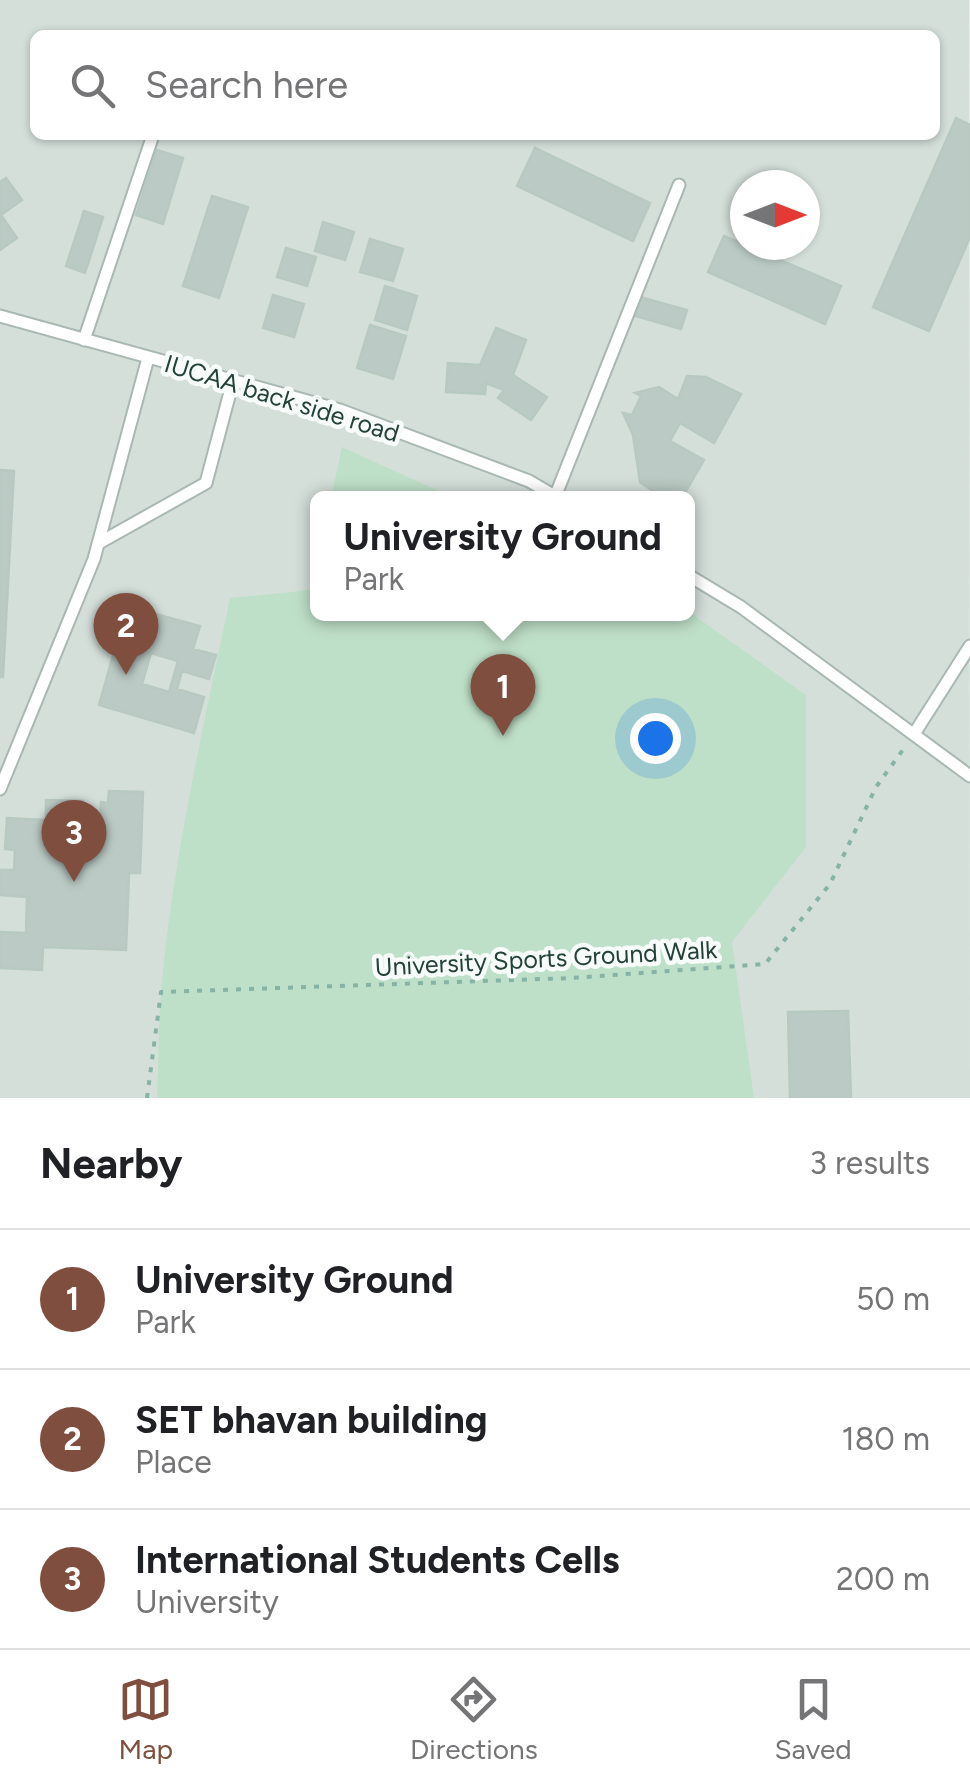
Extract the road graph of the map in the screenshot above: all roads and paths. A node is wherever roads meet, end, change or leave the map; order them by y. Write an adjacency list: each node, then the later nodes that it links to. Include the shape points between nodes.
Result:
1 (151, 140): 4 (lane)
2 (678, 186): 8 (lane)
3 (0, 316): 4 (lane, IUCAA back side road)
4 (84, 340): 5 (lane, IUCAA back side road)
5 (148, 358): 6 (lane, IUCAA back side road); 9 (lane)
6 (233, 381): 7 (lane, IUCAA back side road, via 340,410); 9 (lane, via 206,483)
7 (545, 491)
8 (560, 491)
9 (99, 543): 14 (lane)
10 (695, 579): 12 (lane)
11 (970, 646): 12 (lane)
12 (914, 734): 13 (lane); 15 (path, University Sports Ground Walk, via 876,787 830,884 765,964 572,978 161,992)
13 (970, 776)
14 (0, 790)
15 (147, 1098)

